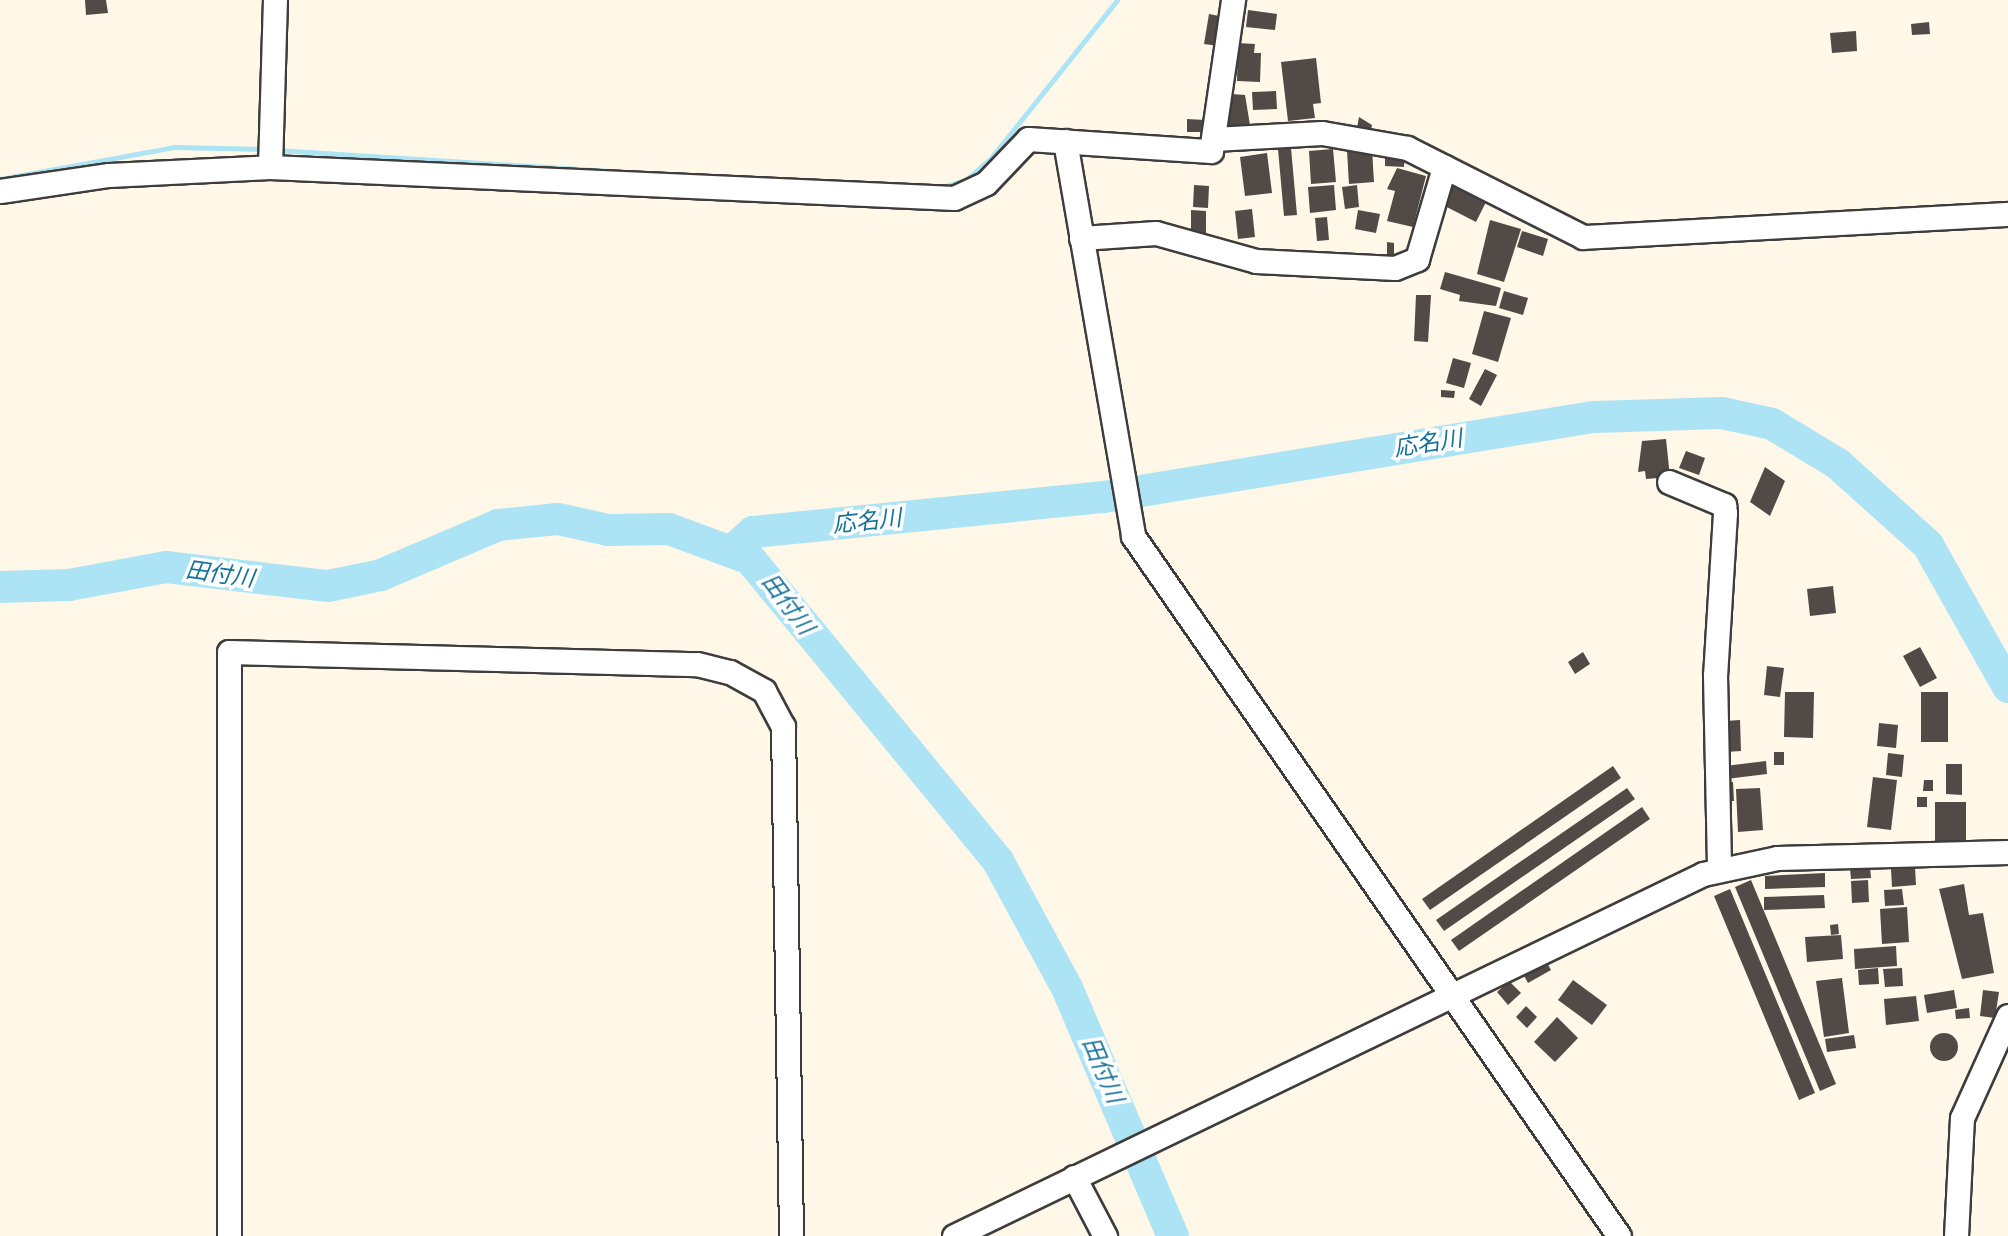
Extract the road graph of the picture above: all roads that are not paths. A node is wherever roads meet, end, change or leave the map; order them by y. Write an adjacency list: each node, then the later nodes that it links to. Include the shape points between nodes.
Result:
1 (275, 0): 5 (street)
2 (1233, 0): 3 (street)
3 (1214, 139): 4 (street, via 1211,150 1204,151); 6 (street, via 1322,132 1407,148)
4 (1065, 141): 5 (street, via 1028,139 986,183 940,200); 9 (street)
5 (270, 167): 7 (street, via 109,175)
6 (1444, 167): 8 (street, via 1583,237); 9 (street, via 1417,259 1395,268 1256,261 1156,233)
7 (0, 191)
8 (2008, 214)
9 (1081, 238): 13 (street, via 1133,536)
10 (1669, 482): 12 (street, via 1724,506 1725,513 1715,675)
11 (2008, 852): 12 (street, via 1777,858)
12 (1719, 869): 13 (street)
13 (1448, 995): 15 (street); 20 (street)
14 (2008, 1016): 21 (street, via 1962,1118)
15 (1074, 1177): 18 (street); 19 (street)
16 (229, 1236): 17 (street, via 229,652 697,664 730,672 764,691 783,726)
17 (791, 1236)
18 (954, 1236)
19 (1105, 1236)
20 (1619, 1236)
21 (1956, 1236)

